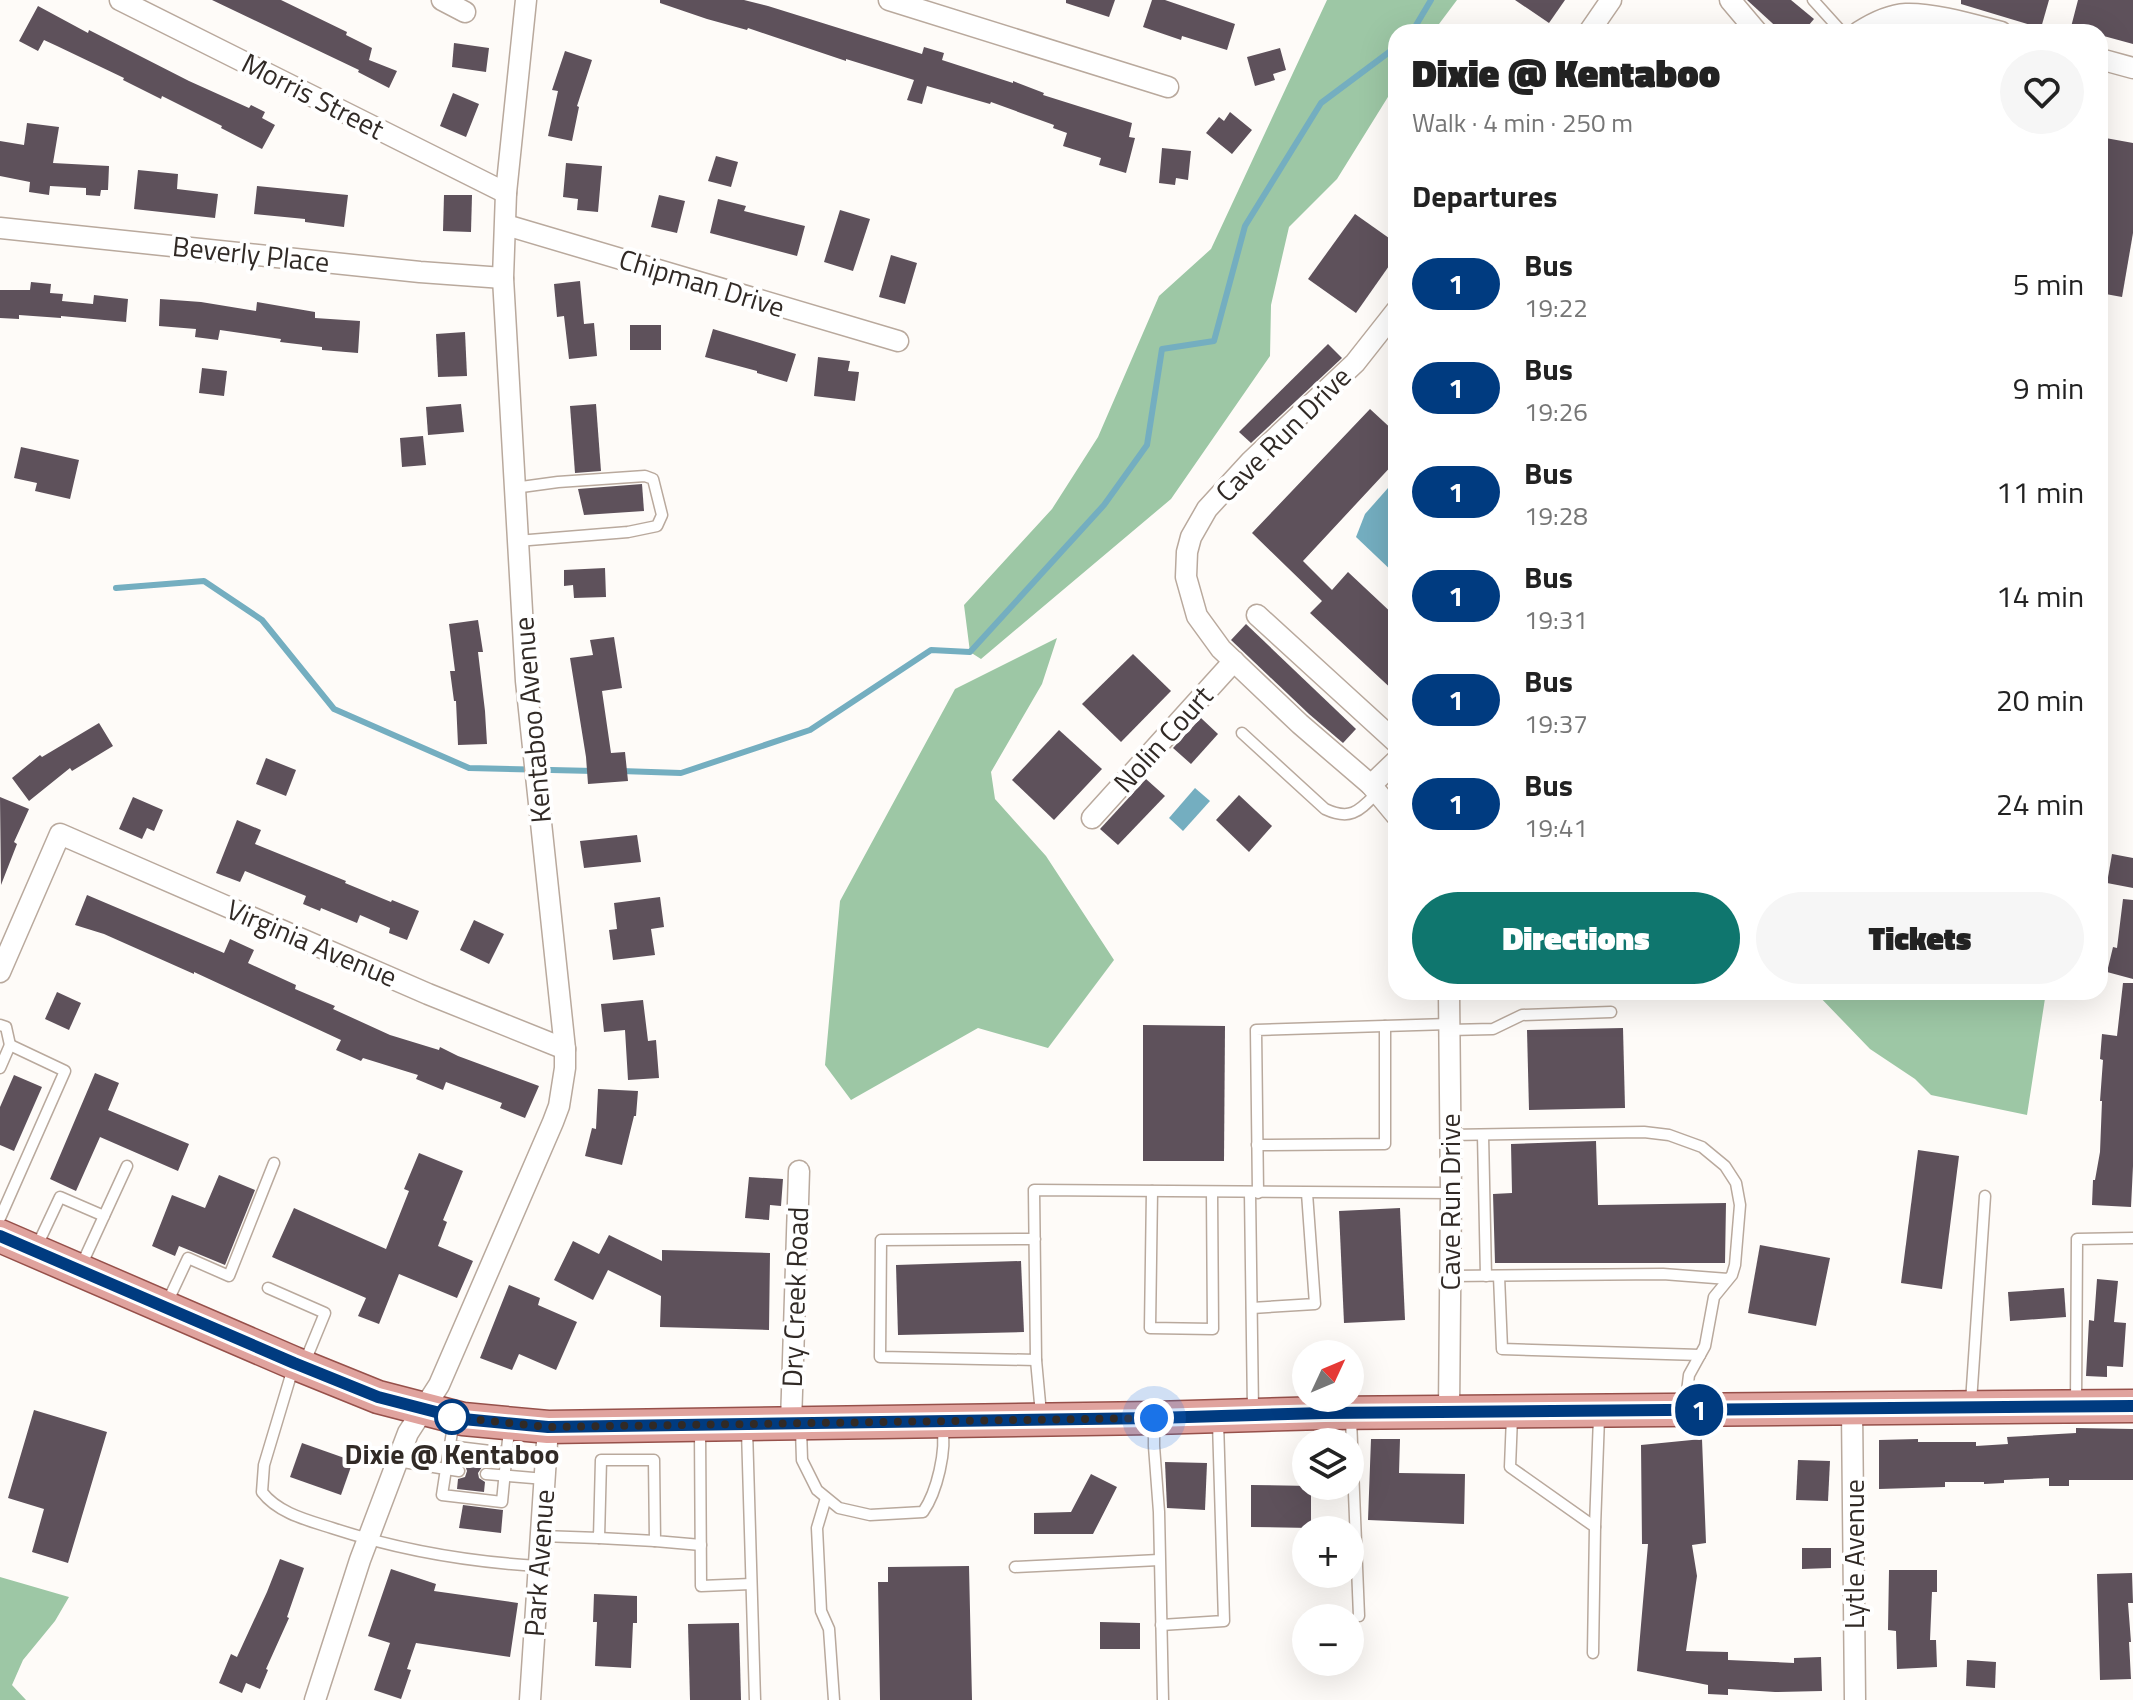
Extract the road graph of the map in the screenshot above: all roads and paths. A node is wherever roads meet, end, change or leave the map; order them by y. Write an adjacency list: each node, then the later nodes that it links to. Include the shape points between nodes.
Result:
1 (120, 0): 17 (street, Morris Street)
2 (442, 0): 8 (street)
3 (526, 0): 17 (street, Kentaboo Avenue)
4 (889, 0): 16 (street)
5 (1611, 0): 9 (street)
6 (1730, 0): 10 (street)
7 (1813, 0): 11 (lane)
8 (465, 12)
9 (1594, 24)
10 (1750, 24)
11 (1835, 24)
12 (1875, 24): 13 (street, via 1905,14)
13 (1974, 24)
14 (2108, 61): 15 (street)
15 (2133, 68)
16 (1168, 87)
17 (506, 193): 18 (street, Kentaboo Avenue)
18 (506, 225): 20 (street, Kentaboo Avenue); 22 (street, Chipman Drive)
19 (0, 228): 20 (street, Beverly Place)
20 (503, 278): 23 (street, Kentaboo Avenue)
21 (1388, 321): 26 (street, Cave Run Drive, via 1355,363 1216,499 1191,537 1186,577 1197,616)
22 (898, 341)
23 (514, 488): 24 (street, Kentaboo Avenue); 24 (lane, via 645,476 653,479 662,515 657,526 628,532)
24 (517, 541): 40 (street, Kentaboo Avenue, via 526,681)
25 (1257, 615): 28 (street)
26 (1234, 661): 30 (street, Cave Run Drive); 32 (street, Nolin Court)
27 (1242, 733): 30 (lane, via 1325,809 1339,815 1363,807)
28 (1388, 735)
29 (1388, 771): 30 (street)
30 (1374, 789): 31 (street, Cave Run Drive)
31 (1388, 806)
32 (1092, 818)
33 (0, 972): 40 (street, Virginia Avenue, via 60,834)
34 (1449, 1000): 38 (street, Cave Run Drive)
35 (1611, 1012): 38 (lane, via 1522,1015 1493,1029)
36 (0, 1025): 39 (lane, via 6,1027)
37 (1385, 1026): 38 (lane); 44 (lane, via 1256,1030); 44 (lane, via 1385,1144)
38 (1449, 1027): 42 (street, Cave Run Drive)
39 (10, 1045): 41 (lane); 55 (lane, via 65,1071)
40 (565, 1049): 75 (street, Kentaboo Avenue, via 553,1122 439,1385)
41 (0, 1068)
42 (1450, 1135): 43 (lane); 52 (street, Cave Run Drive)
43 (1483, 1135): 62 (lane); 64 (lane, via 1644,1132 1702,1147 1736,1183 1740,1205 1735,1265)
44 (1257, 1145): 50 (lane)
45 (274, 1163): 66 (lane, via 229,1276 188,1258)
46 (127, 1166): 54 (lane)
47 (799, 1171): 86 (street, Dry Creek Road)
48 (1152, 1191): 49 (lane); 49 (lane, via 1150,1328 1213,1329); 58 (lane, via 1034,1190)
49 (1212, 1192): 50 (lane)
50 (1254, 1193): 51 (lane); 67 (lane)
51 (1307, 1193): 52 (lane); 67 (lane, via 1315,1304)
52 (1451, 1193): 61 (street, Cave Run Drive)
53 (1985, 1196): 73 (lane)
54 (104, 1216): 59 (lane, via 60,1197); 60 (lane)
55 (0, 1218)
56 (0, 1236): 59 (main road)
57 (2133, 1238): 72 (lane, via 2077,1239)
58 (1035, 1239): 69 (lane); 69 (lane, via 881,1240 880,1357)
59 (35, 1251): 60 (main road)
60 (79, 1270): 66 (main road)
61 (1450, 1276): 62 (lane); 78 (street, Cave Run Drive)
62 (1486, 1276): 63 (lane)
63 (1499, 1276): 64 (lane, via 1663,1274); 68 (lane, via 1502,1349)
64 (1728, 1279): 68 (lane, via 1714,1297)
65 (268, 1288): 70 (lane, via 325,1313)
66 (165, 1307): 70 (main road)
67 (1252, 1308): 81 (lane)
68 (1700, 1355): 77 (lane, via 1689,1375)
69 (1036, 1360): 84 (lane)
70 (298, 1365): 75 (main road); 102 (lane, via 282,1399 262,1492 270,1503 302,1518)
71 (2133, 1406): 72 (main road)
72 (2076, 1407): 73 (main road)
73 (1971, 1408): 74 (main road)
74 (1852, 1409): 77 (main road); 117 (street, Lytle Avenue)
75 (423, 1410): 90 (main road); 92 (street, Kentaboo Avenue)
76 (1599, 1410): 77 (main road); 79 (main road); 99 (lane)
77 (1685, 1410)
78 (1449, 1411): 79 (main road); 80 (main road)
79 (1513, 1411): 99 (lane, via 1510,1467)
80 (1351, 1413): 81 (main road); 109 (lane)
81 (1253, 1416): 82 (main road)
82 (1218, 1417): 83 (main road); 110 (lane, via 1224,1621)
83 (1154, 1418): 84 (main road); 105 (lane)
84 (1042, 1420): 85 (main road)
85 (941, 1421): 86 (main road); 98 (lane, via 943,1452 923,1512 870,1515 839,1508)
86 (796, 1423): 87 (main road); 98 (lane, via 802,1460)
87 (747, 1424): 88 (main road); 108 (lane)
88 (700, 1425): 89 (main road); 104 (lane)
89 (548, 1427): 91 (main road); 97 (street, Park Avenue)
90 (452, 1432): 91 (main road); 93 (lane)
91 (508, 1438): 96 (lane)
92 (397, 1461): 93 (lane); 102 (street, Kentaboo Avenue)
93 (446, 1469): 94 (lane); 96 (lane, via 442,1495 502,1502)
94 (459, 1471)
95 (486, 1474): 96 (lane)
96 (505, 1476): 97 (lane)
97 (545, 1479): 100 (street, Park Avenue)
98 (826, 1498): 115 (lane, via 817,1528 821,1611 829,1629)
99 (1595, 1527): 111 (lane)
100 (541, 1536): 101 (lane); 106 (street, Park Avenue)
101 (599, 1538): 103 (lane); 103 (lane, via 601,1460 654,1460)
102 (368, 1540): 106 (lane, via 495,1564); 112 (street, Kentaboo Avenue)
103 (655, 1541): 104 (lane)
104 (701, 1545): 108 (lane, via 701,1586)
105 (1159, 1560): 107 (lane); 110 (lane)
106 (539, 1566): 113 (street, Park Avenue)
107 (1015, 1567)
108 (751, 1584): 114 (lane)
109 (1359, 1604)
110 (1161, 1625): 116 (lane)
111 (1593, 1653)
112 (315, 1700)
113 (530, 1700)
114 (755, 1700)
115 (834, 1700)
116 (1163, 1700)
117 (1855, 1700)

